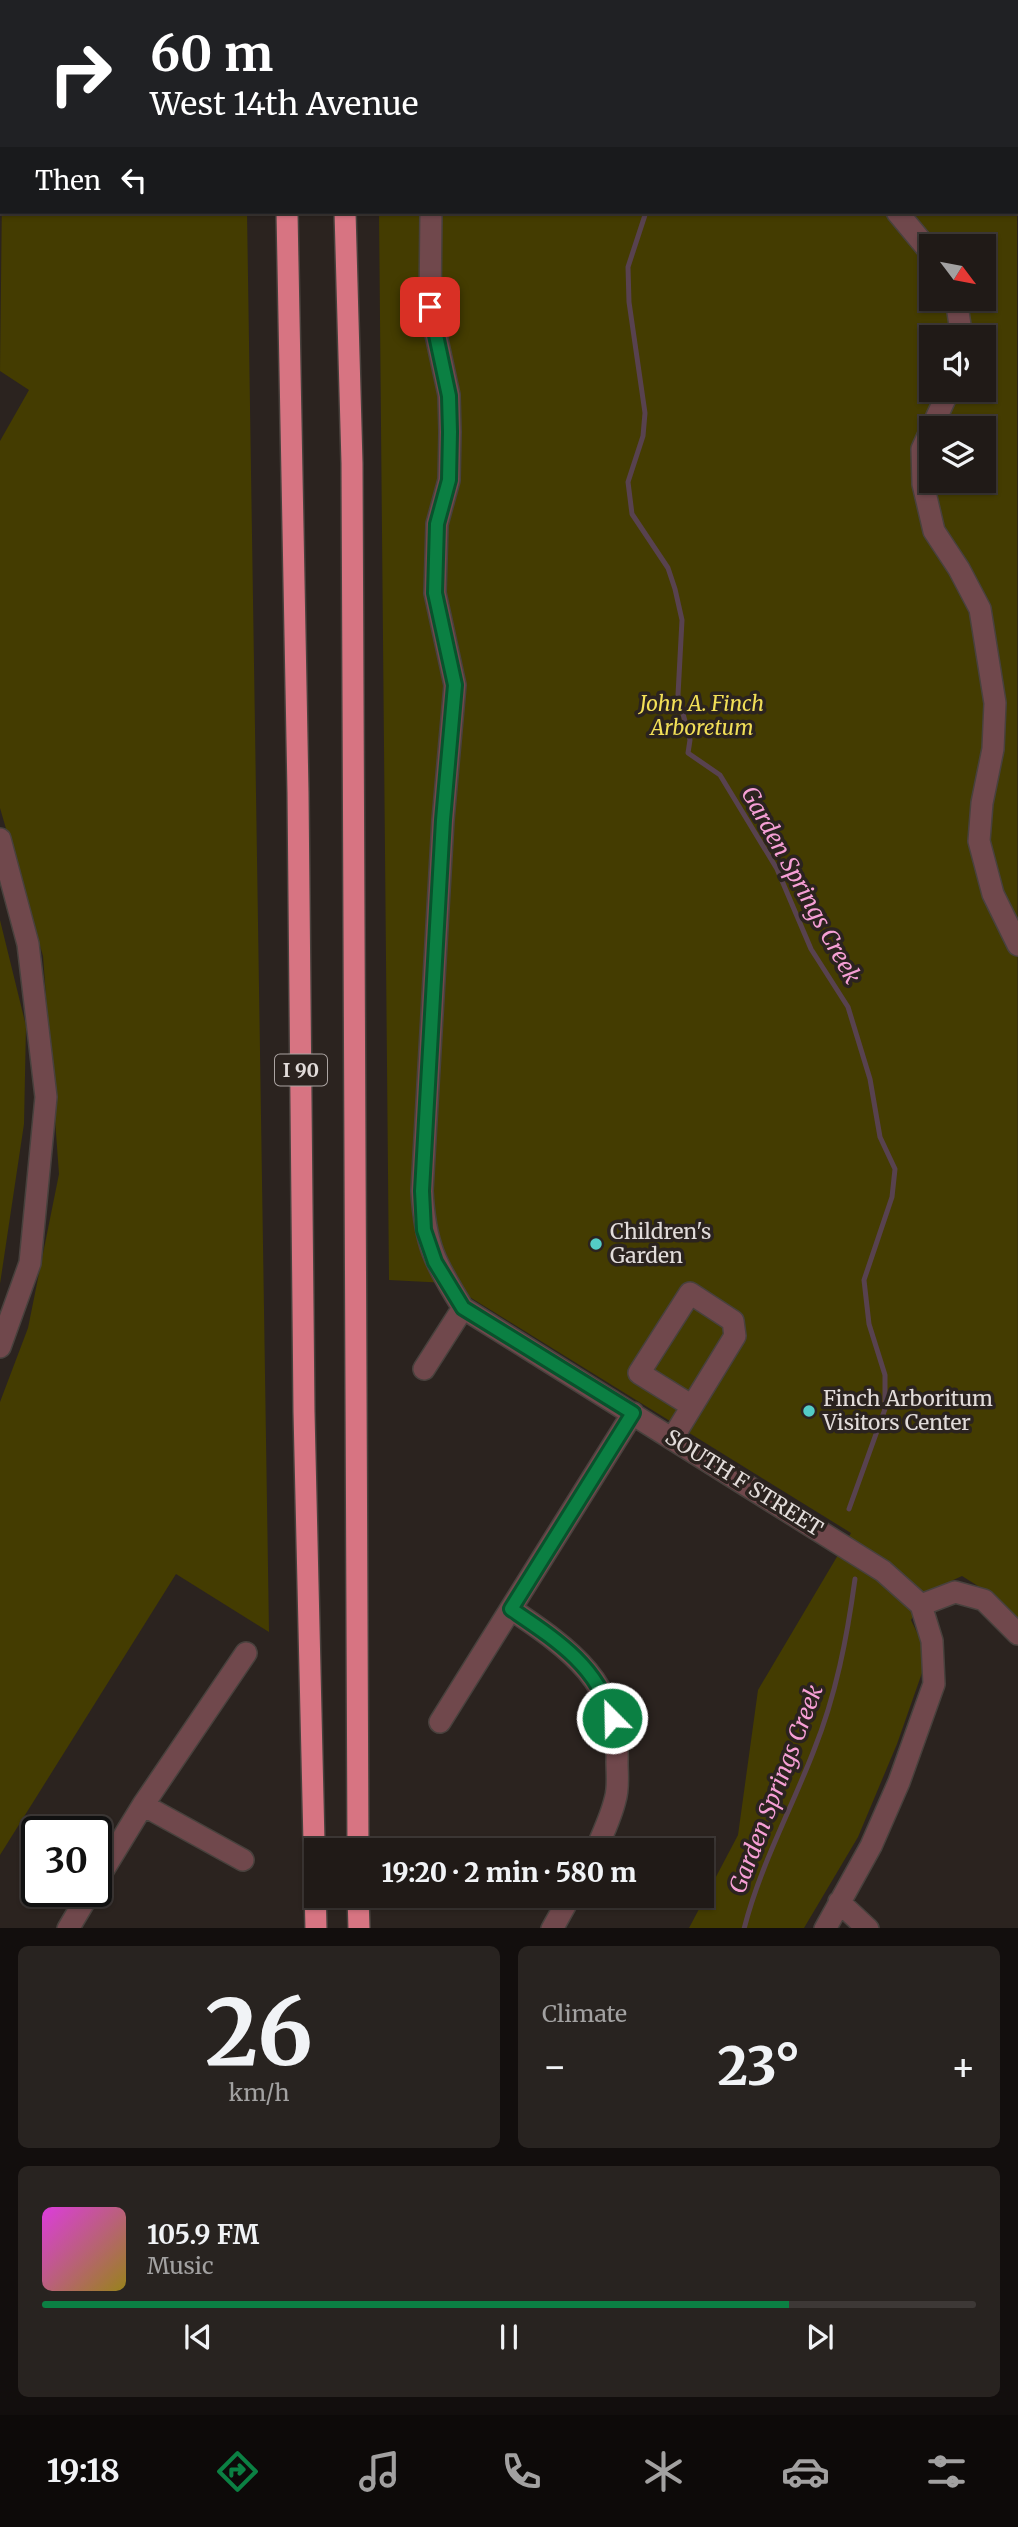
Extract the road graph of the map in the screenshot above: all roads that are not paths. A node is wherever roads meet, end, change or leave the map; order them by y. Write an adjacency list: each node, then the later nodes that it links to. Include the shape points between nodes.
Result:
1 (287, 214): 30 (highway, I 90, via 299,792 304,1412)
2 (345, 214): 21 (highway, I 90, via 352,477)
3 (430, 214): 9 (street, via 430,307 449,396 450,432 449,480 437,524 435,593 455,685 422,1191 424,1230 435,1262)
4 (899, 214): 5 (street)
5 (919, 239)
6 (944, 402): 8 (street, via 922,449 923,484 934,531 980,609 995,704 979,841 993,894)
7 (0, 839): 10 (street, via 28,944 46,1097 30,1263)
8 (1018, 944)
9 (463, 1308): 11 (street); 13 (street, SOUTH F STREET)
10 (0, 1347)
11 (424, 1368)
12 (692, 1406): 12 (street, via 735,1336 733,1321 690,1293 639,1373); 14 (street)
13 (633, 1413): 14 (street, SOUTH F STREET); 16 (street)
14 (672, 1438): 15 (street, SOUTH F STREET, via 883,1571)
15 (921, 1605): 17 (street, via 955,1592 984,1600); 25 (street, via 932,1641 934,1684 890,1803)
16 (511, 1609): 19 (street); 22 (street, via 587,1668 607,1699 618,1738 616,1797)
17 (1018, 1634)
18 (246, 1653): 20 (street)
19 (440, 1722)
20 (143, 1805): 23 (street); 24 (street)
21 (358, 1838)
22 (601, 1838)
23 (112, 1856)
24 (243, 1860)
25 (839, 1902): 33 (street); 34 (street)
26 (81, 1907): 29 (street)
27 (358, 1908): 31 (highway)
28 (564, 1908): 32 (street)
29 (68, 1928)
30 (317, 1928)
31 (359, 1928)
32 (552, 1928)
33 (825, 1928)
34 (868, 1928)

